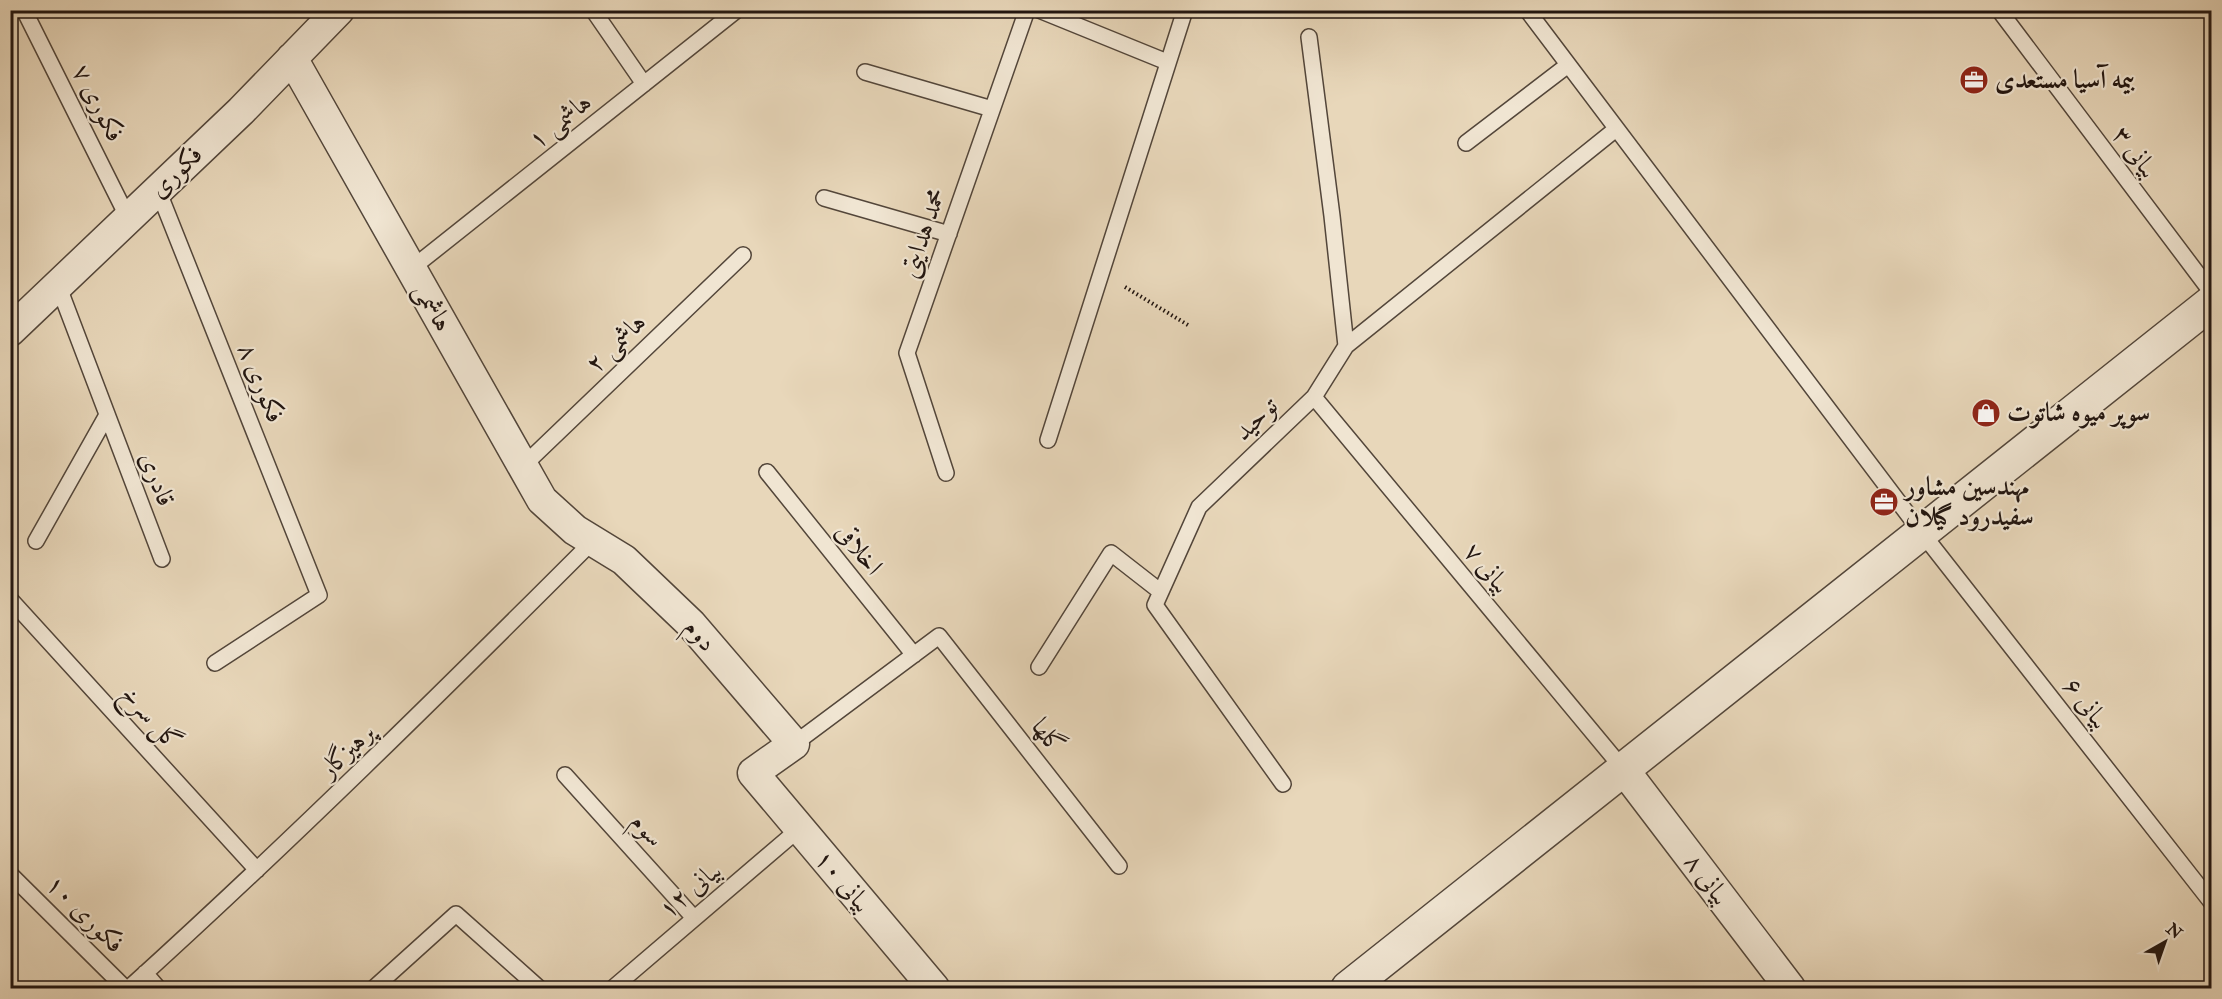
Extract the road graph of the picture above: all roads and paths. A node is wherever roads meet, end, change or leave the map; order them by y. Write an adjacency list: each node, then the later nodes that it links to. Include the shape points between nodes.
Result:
1 (24, 10): 21 (lane, فکوری ۷)
2 (339, 10): 11 (street, فکوری)
3 (594, 10): 15 (lane)
4 (737, 10): 15 (lane, هاشمی ۱)
5 (1027, 10): 16 (lane, محمد هدایتی)
6 (1040, 10): 12 (lane)
7 (1185, 10): 12 (lane)
8 (1527, 10): 13 (lane, بیانی ۶)
9 (1999, 10): 27 (lane, بیانی ۳)
10 (1309, 37): 31 (lane)
11 (292, 58): 19 (street, فکوری); 24 (street, هاشمی)
12 (1167, 62): 25 (lane)
13 (1568, 65): 17 (lane, بیانی ۶); 18 (lane)
14 (865, 72): 16 (lane)
15 (644, 84): 24 (lane, هاشمی ۱)
16 (992, 109): 22 (lane, محمد هدایتی)
17 (1616, 129): 31 (lane, توحید); 38 (lane, بیانی ۶)
18 (1466, 143)
19 (158, 190): 21 (street, فکوری); 45 (lane, فکوری ۸, via 319,595)
20 (824, 198): 22 (lane)
21 (128, 218): 26 (street, فکوری)
22 (949, 234): 37 (lane, محمد هدایتی, via 907,353)
23 (743, 255): 35 (lane, هاشمی ۲)
24 (411, 269): 35 (street, هاشمی)
25 (1101, 273): 29 (path); 34 (lane)
26 (58, 285): 30 (street, فکوری); 33 (lane, قادری)
27 (2211, 293)
28 (2211, 302): 38 (street)
29 (1188, 325)
30 (10, 331)
31 (1346, 346): 32 (lane, توحید)
32 (1314, 397): 42 (lane, توحید, via 1198,507); 48 (lane, بیانی ۷)
33 (107, 415): 39 (lane); 41 (lane, قادری)
34 (1048, 440)
35 (523, 466): 40 (street, هاشمی, via 542,500)
36 (767, 472): 44 (lane, اخلاقی)
37 (946, 472)
38 (1922, 533): 48 (street); 55 (lane, بیانی ۶)
39 (36, 541)
40 (592, 541): 47 (street, دوم, via 624,560 691,624); 53 (lane, پرهیزگار, via 405,729)
41 (162, 559)
42 (1161, 592): 46 (lane, via 1111,553); 50 (lane, via 1155,605)
43 (10, 599): 53 (lane, گل سرخ)
44 (914, 655): 47 (lane); 52 (lane, گلها, via 939,636)
45 (214, 663)
46 (1040, 667)
47 (794, 744): 51 (street, بیانی ۱۰, via 753,773)
48 (1624, 770): 58 (street); 65 (street, بیانی ۸)
49 (565, 775): 56 (lane, سوم)
50 (1283, 784)
51 (800, 829): 56 (lane, بیانی ۱۲); 64 (street, بیانی ۱۰)
52 (1119, 866)
53 (257, 870): 57 (lane, پرهیزگار)
54 (10, 874): 59 (lane, فکوری ۱۰)
55 (2211, 903)
56 (694, 918): 63 (lane, بیانی ۱۲)
57 (145, 974): 59 (lane, پرهیزگار); 60 (lane)
58 (1360, 985)
59 (127, 988)
60 (158, 988)
61 (374, 988): 62 (lane, via 456,914)
62 (539, 988)
63 (613, 988)
64 (934, 988)
65 (1790, 988)

